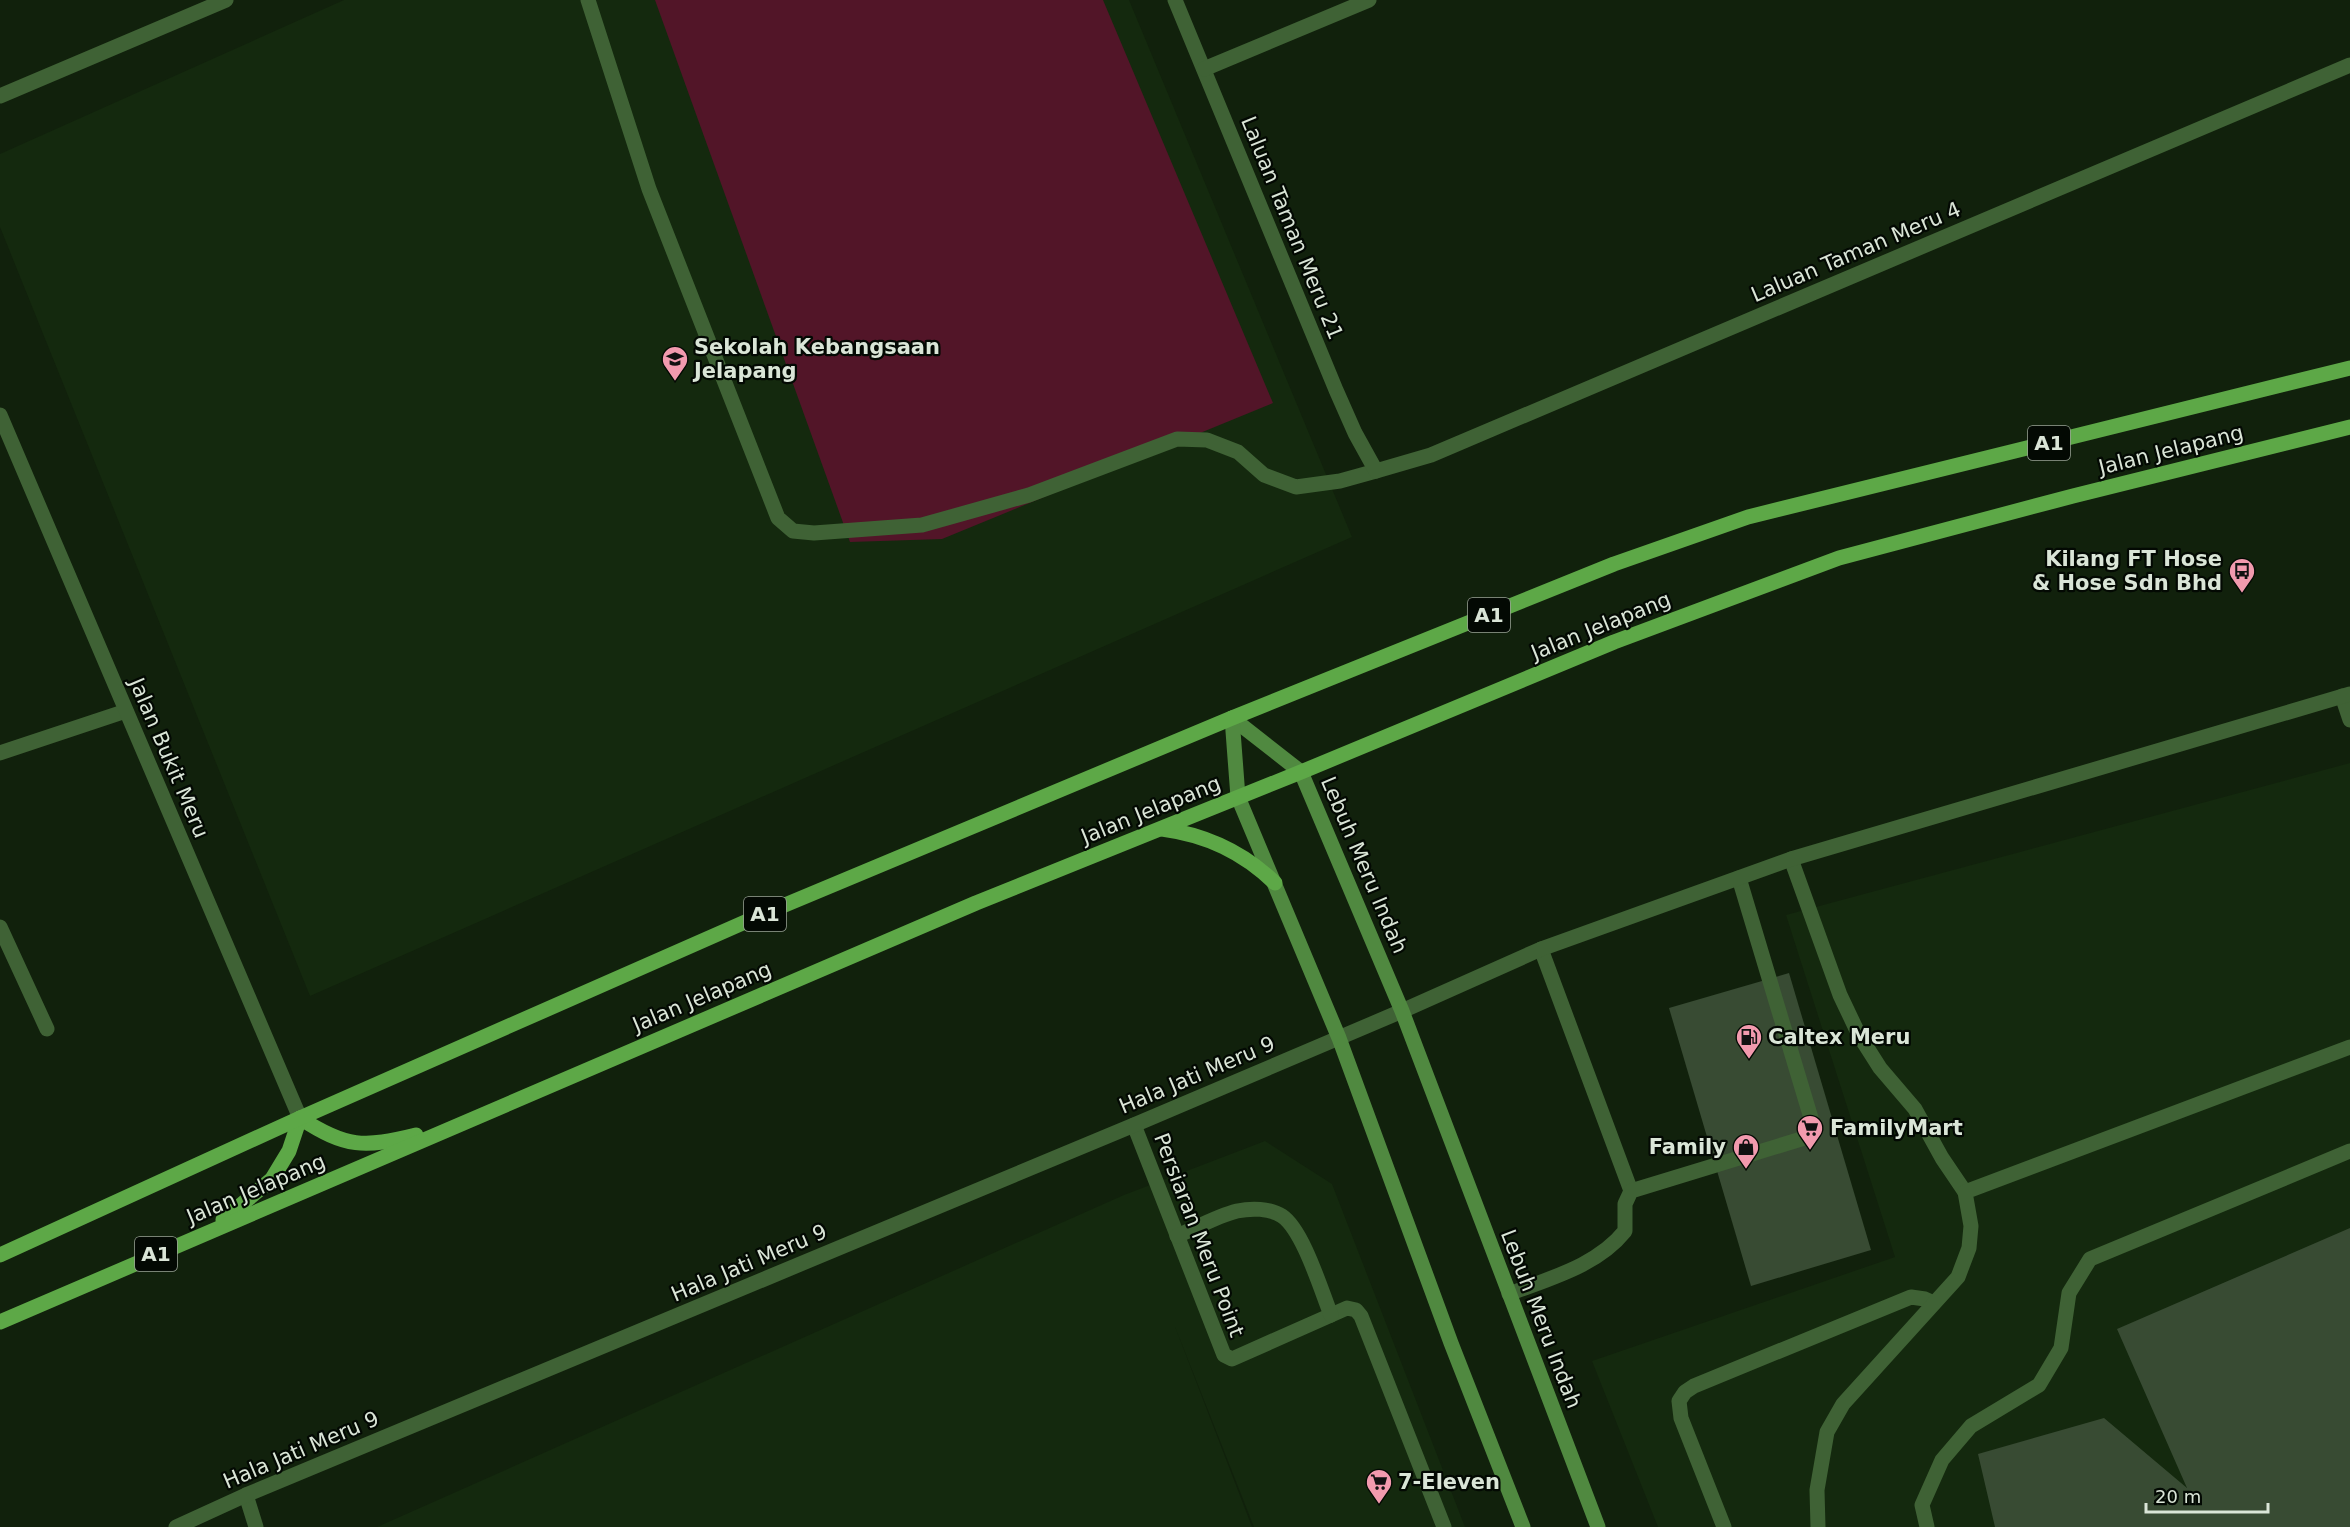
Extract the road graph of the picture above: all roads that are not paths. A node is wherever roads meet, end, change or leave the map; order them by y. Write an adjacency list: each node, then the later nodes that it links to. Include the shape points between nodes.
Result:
1 (226, 0): 7 (street)
2 (588, 0): 11 (street, Laluan Taman Meru 4, via 649,189 778,518 793,531 922,525 1029,495 1176,439 1207,440 1238,452 1264,475 1296,487)
3 (1175, 0): 6 (street, Laluan Taman Meru 21)
4 (1369, 0): 6 (street)
5 (2350, 65): 11 (street, Laluan Taman Meru 4, via 1431,455)
6 (1204, 69): 11 (street, Laluan Taman Meru 21, via 1336,390)
7 (0, 96)
8 (2350, 368): 14 (main road, Jalan Jelapang / A1, via 1748,517 1614,564)
9 (0, 415): 13 (street, Jalan Bukit Meru)
10 (2350, 427): 17 (main road, Jalan Jelapang / A1, via 1839,558 1614,642)
11 (1376, 471)
12 (2346, 695): 15 (street); 20 (street, Hala Jati Meru 9)
13 (126, 711): 16 (street); 29 (street, Jalan Bukit Meru)
14 (1232, 718): 17 (main road, Lebuh Meru Indah); 18 (main road); 29 (main road, Jalan Jelapang / A1, via 761,915)
15 (2350, 720)
16 (0, 753)
17 (1301, 772): 18 (main road, Jalan Jelapang / A1); 25 (main road, Lebuh Meru Indah)
18 (1238, 797): 19 (main road, Jalan Jelapang / A1); 22 (main road)
19 (1159, 829): 22 (main road, via 1198,836 1226,847); 30 (main road, Jalan Jelapang / A1)
20 (1791, 859): 21 (street, Hala Jati Meru 9); 34 (street, via 1840,995 1859,1035 1880,1068 1915,1109)
21 (1739, 878): 24 (street, Hala Jati Meru 9); 33 (street, via 1814,1128 1811,1136)
22 (1275, 883): 27 (main road)
23 (0, 927): 26 (street)
24 (1541, 949): 25 (street, Hala Jati Meru 9); 33 (street)
25 (1402, 1011): 27 (street, Hala Jati Meru 9); 38 (main road, Lebuh Meru Indah)
26 (47, 1029)
27 (1339, 1038): 31 (street, Hala Jati Meru 9); 46 (main road)
28 (2350, 1047): 34 (street)
29 (300, 1118): 30 (main road, via 331,1137 360,1143 398,1139); 35 (main road, via 289,1151 272,1179); 37 (main road, Jalan Jelapang / A1)
30 (469, 1120): 35 (main road, Jalan Jelapang / A1)
31 (1134, 1125): 36 (street, Persiaran Meru Point); 42 (street, Hala Jati Meru 9)
32 (2350, 1151): 50 (street, via 2090,1259 2069,1293 2061,1348 2040,1385 1971,1426 1942,1460 1922,1505)
33 (1631, 1191): 38 (street, via 1625,1204 1625,1231 1614,1245 1593,1260)
34 (1965, 1192): 39 (street, via 1971,1226 1969,1248 1958,1277)
35 (202, 1234): 41 (main road, Jalan Jelapang / A1)
36 (1177, 1236): 40 (street, via 1236,1211 1254,1209 1282,1216 1300,1240); 40 (street, Persiaran Meru Point, via 1227,1358)
37 (0, 1255)
38 (1509, 1294): 47 (main road, Lebuh Meru Indah)
39 (1934, 1303): 48 (street, via 1911,1297 1685,1392 1678,1410); 49 (street, via 1843,1404 1827,1432 1817,1490)
40 (1331, 1315): 45 (street, via 1350,1308 1360,1314)
41 (0, 1322)
42 (246, 1496): 43 (street, Hala Jati Meru 9); 44 (street)
43 (176, 1527)
44 (256, 1527)
45 (1444, 1527)
46 (1523, 1527)
47 (1598, 1527)
48 (1725, 1527)
49 (1818, 1527)
50 (1927, 1527)

